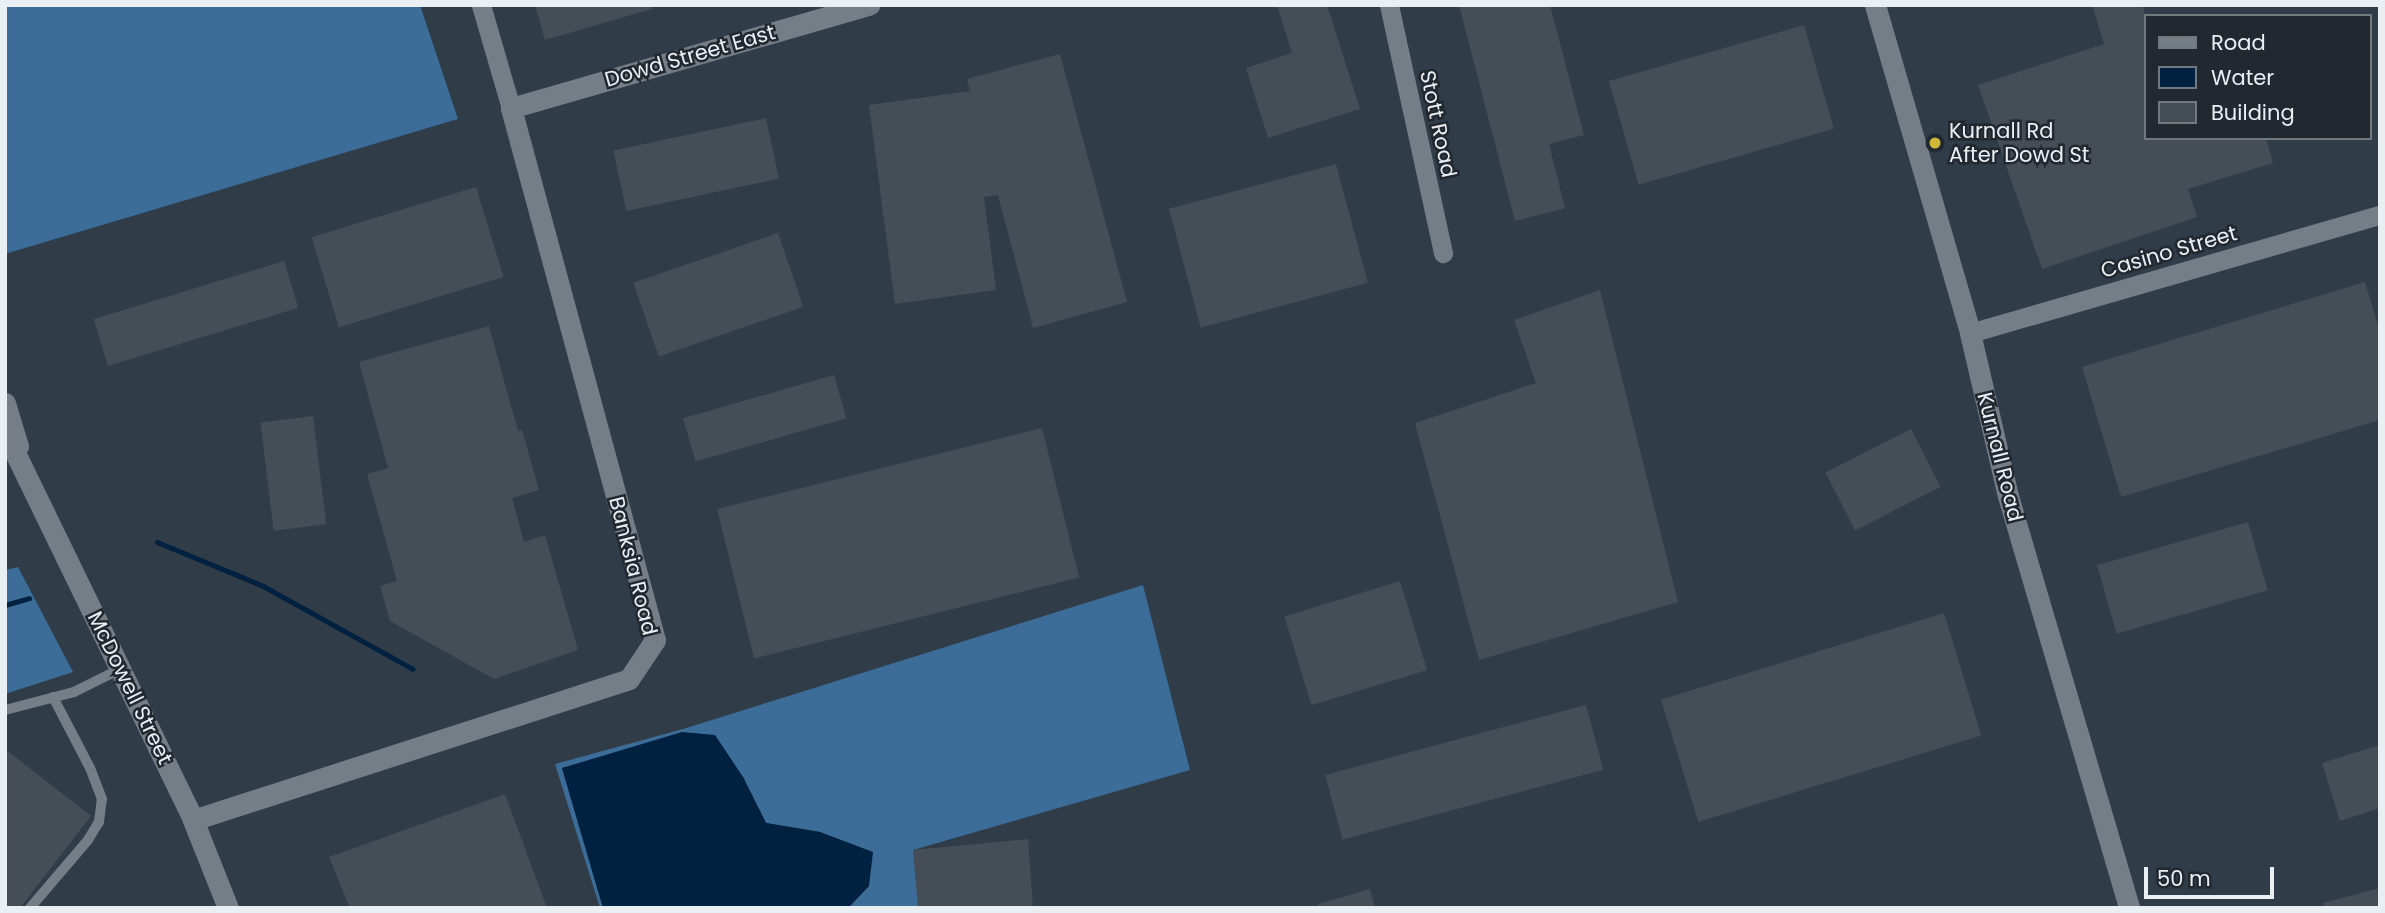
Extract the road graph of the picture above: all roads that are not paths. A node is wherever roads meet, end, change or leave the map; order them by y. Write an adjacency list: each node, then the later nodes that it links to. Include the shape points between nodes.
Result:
1 (481, 5): 5 (street, Banksia Road)
2 (869, 5): 5 (street, Dowd Street East)
3 (1390, 5): 7 (street, Stott Road)
4 (1875, 5): 8 (street, Kurnall Road)
5 (511, 108): 15 (street, Banksia Road, via 655,640 629,679)
6 (2380, 215): 8 (street, Casino Street)
7 (1443, 253)
8 (1970, 333): 18 (street, Kurnall Road, via 2008,496)
9 (5, 403): 11 (street, McDowell Street)
10 (5, 432): 11 (street, McDowell Street)
11 (26, 471): 12 (street, McDowell Street)
12 (121, 669): 13 (lane, via 74,692); 15 (street, McDowell Street)
13 (52, 697): 14 (lane); 16 (lane, via 102,799 99,822 88,840)
14 (5, 710)
15 (193, 820): 17 (street, McDowell Street)
16 (30, 908)
17 (228, 908)
18 (2129, 908)

